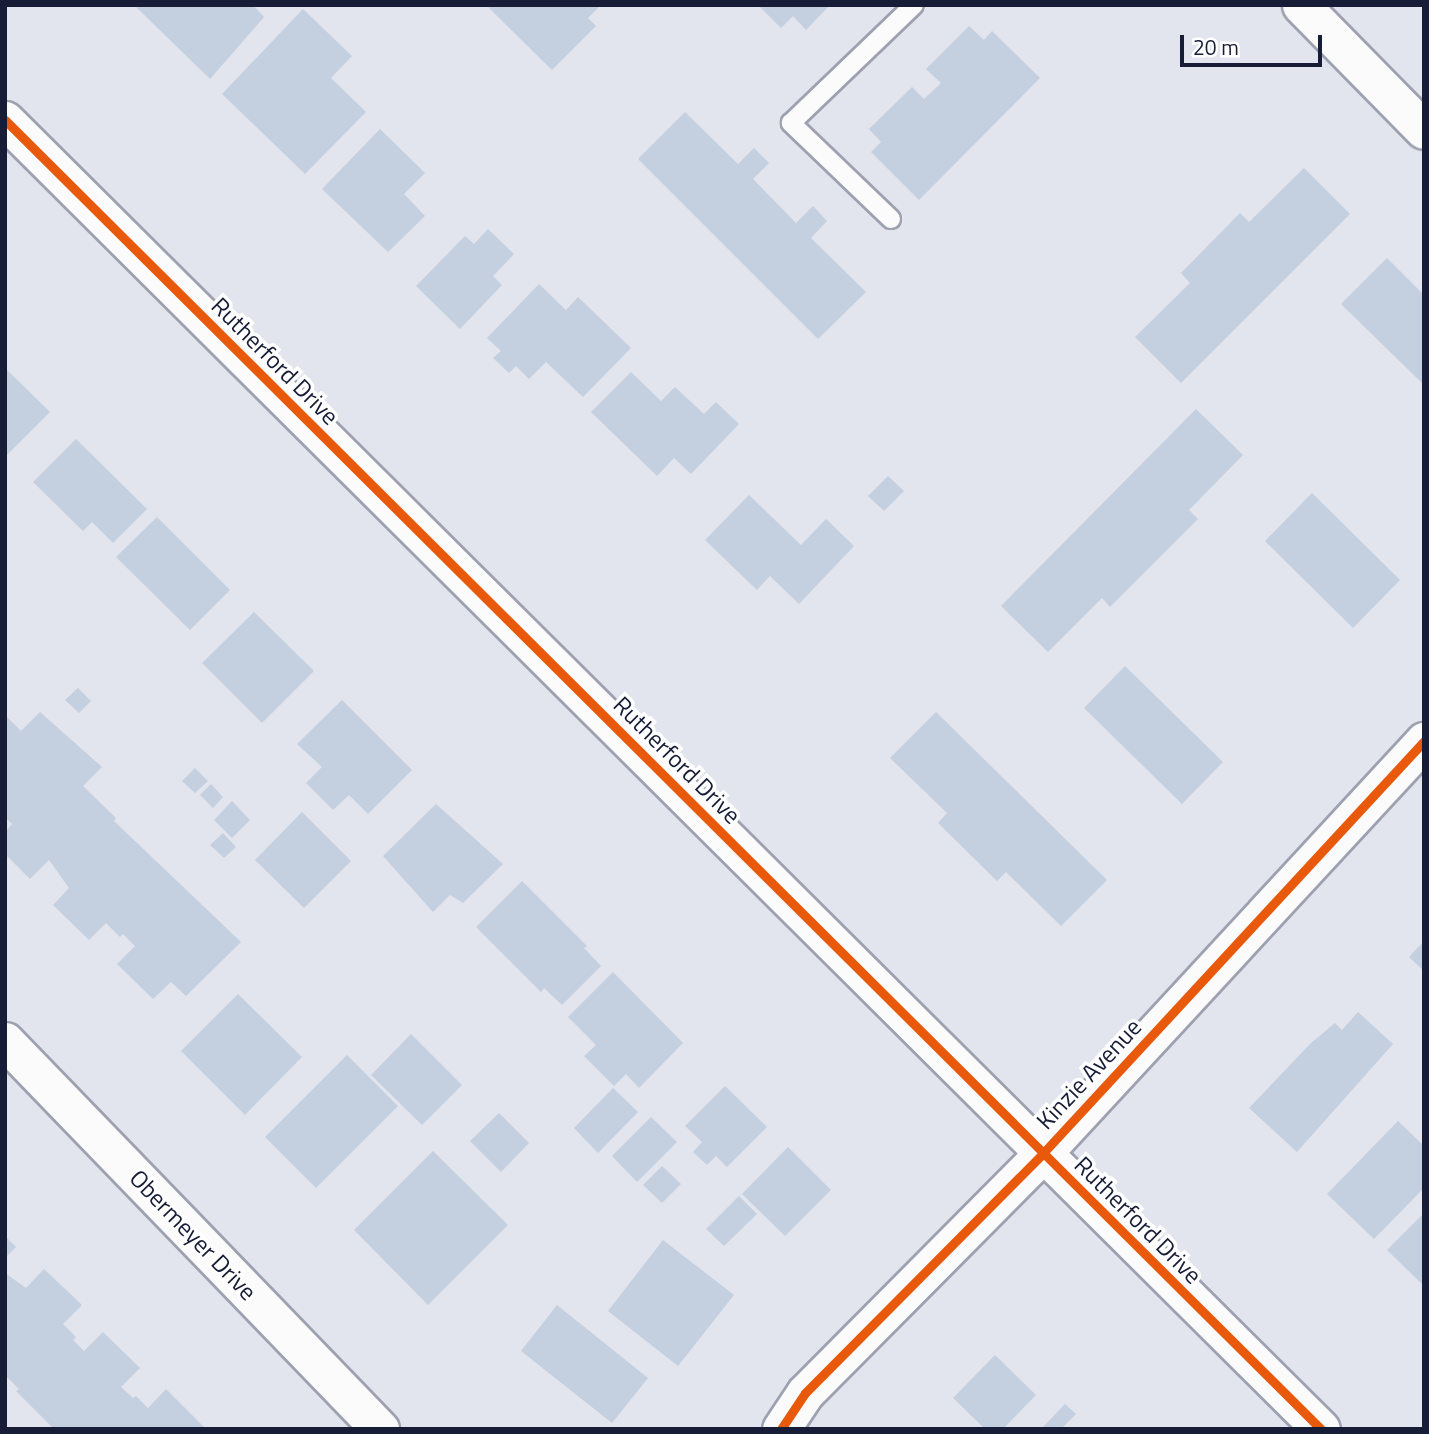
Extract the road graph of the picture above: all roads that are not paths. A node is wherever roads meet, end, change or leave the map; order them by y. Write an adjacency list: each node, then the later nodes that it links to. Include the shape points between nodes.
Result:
1 (914, 5): 5 (lane, via 791,123)
2 (1301, 5): 4 (street)
3 (5, 120): 8 (street, Rutherford Drive)
4 (1424, 130)
5 (891, 219)
6 (1424, 741): 8 (street, Kinzie Avenue)
7 (5, 1041): 9 (street, Obermeyer Drive)
8 (1044, 1152): 10 (street, Kinzie Avenue, via 805,1393); 11 (street, Rutherford Drive)
9 (380, 1429)
10 (781, 1429)
11 (1321, 1429)

